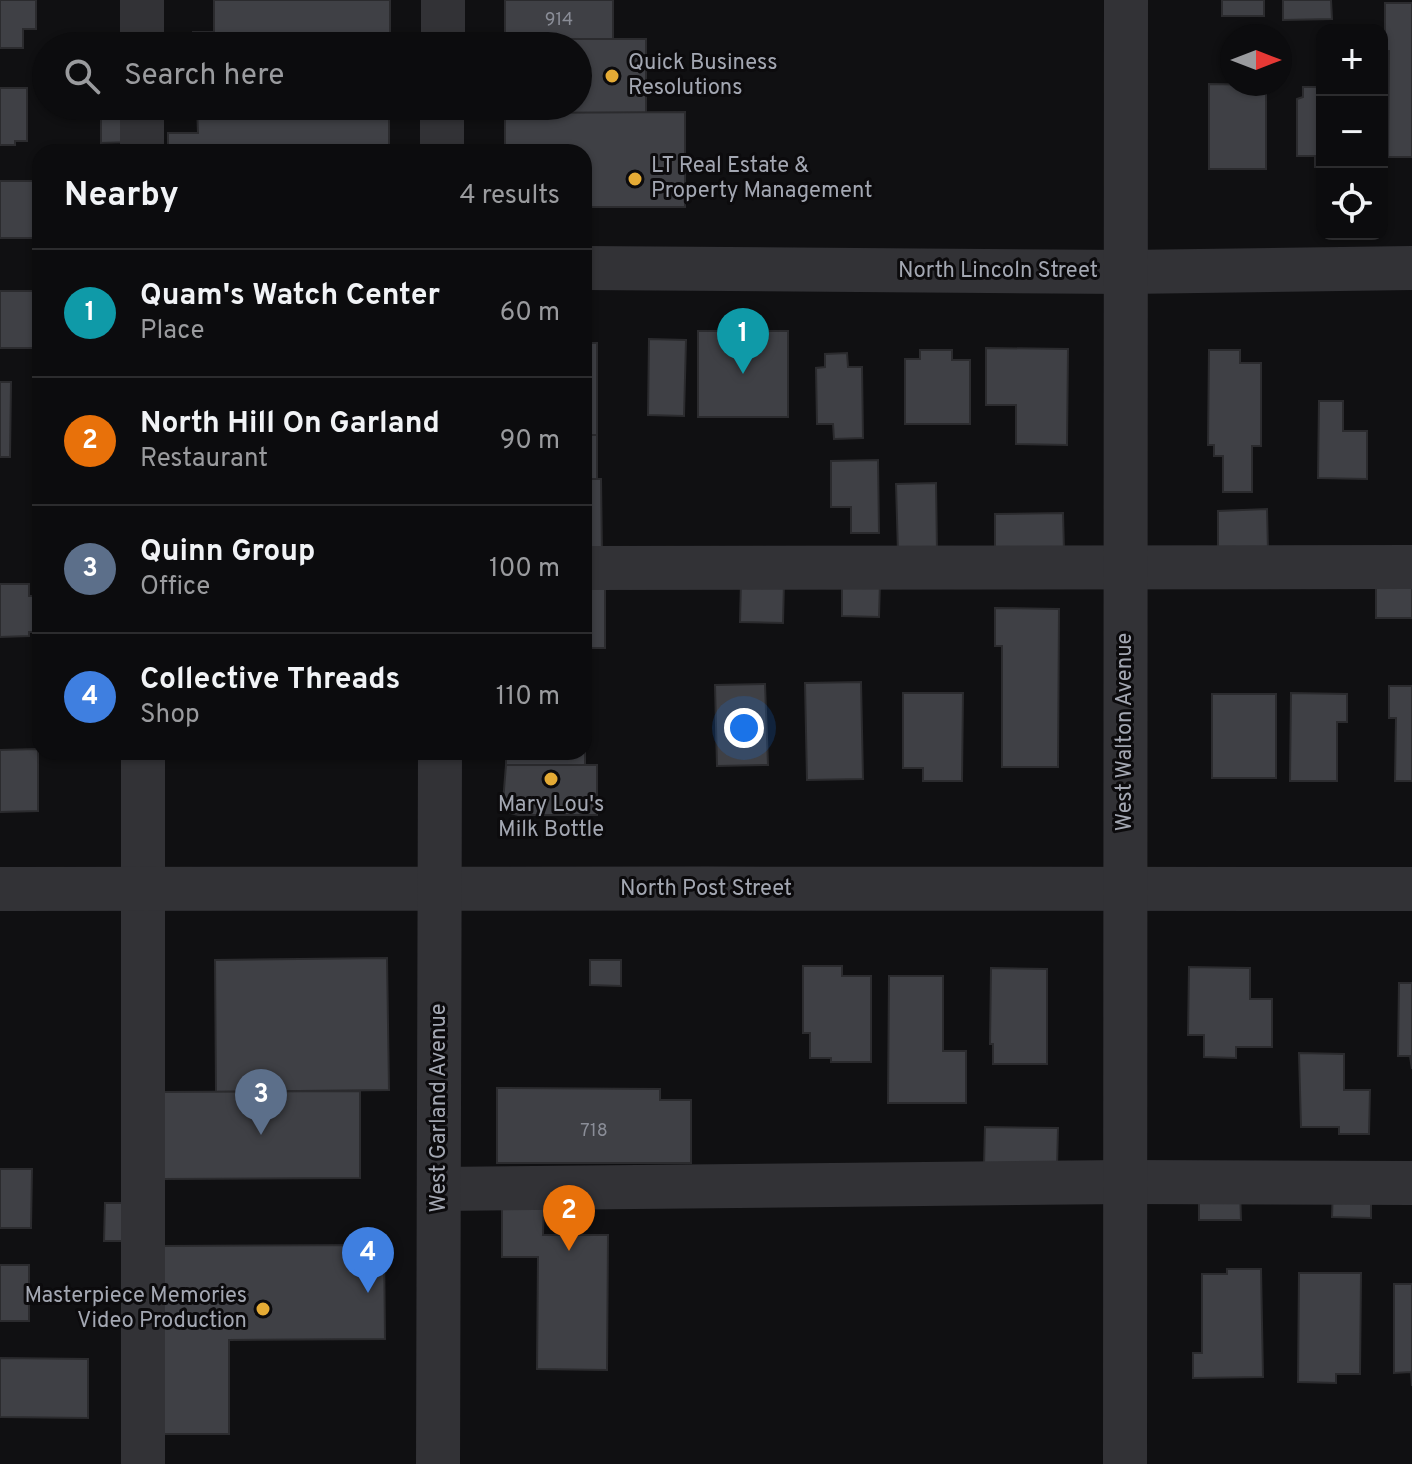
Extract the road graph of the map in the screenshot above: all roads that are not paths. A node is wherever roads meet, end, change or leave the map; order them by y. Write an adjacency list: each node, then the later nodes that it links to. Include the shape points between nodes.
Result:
1 (142, 0): 4 (street)
2 (443, 0): 5 (street)
3 (1126, 0): 12 (street, West Walton Avenue)
4 (142, 32)
5 (443, 32)
6 (142, 120): 8 (street)
7 (442, 120): 9 (street)
8 (142, 144)
9 (442, 144)
10 (592, 268): 12 (street, North Lincoln Street)
11 (1412, 268): 12 (street, North Lincoln Street)
12 (1126, 272): 13 (street, West Walton Avenue)
13 (1125, 567): 14 (street); 15 (street); 18 (street, West Walton Avenue)
14 (1412, 567)
15 (592, 568)
16 (143, 760): 21 (street)
17 (440, 760): 22 (street, West Garland Avenue)
18 (1125, 886): 20 (street, North Post Street); 22 (street, North Post Street); 23 (street, West Walton Avenue)
19 (0, 889): 21 (street, North Post Street)
20 (1412, 889)
21 (143, 890): 22 (street, North Post Street); 26 (street)
22 (440, 890): 25 (street, West Garland Avenue)
23 (1125, 1182): 24 (street); 25 (street); 28 (street, West Walton Avenue)
24 (1412, 1183)
25 (439, 1189): 27 (street, West Garland Avenue)
26 (143, 1464)
27 (438, 1464)
28 (1125, 1464)

